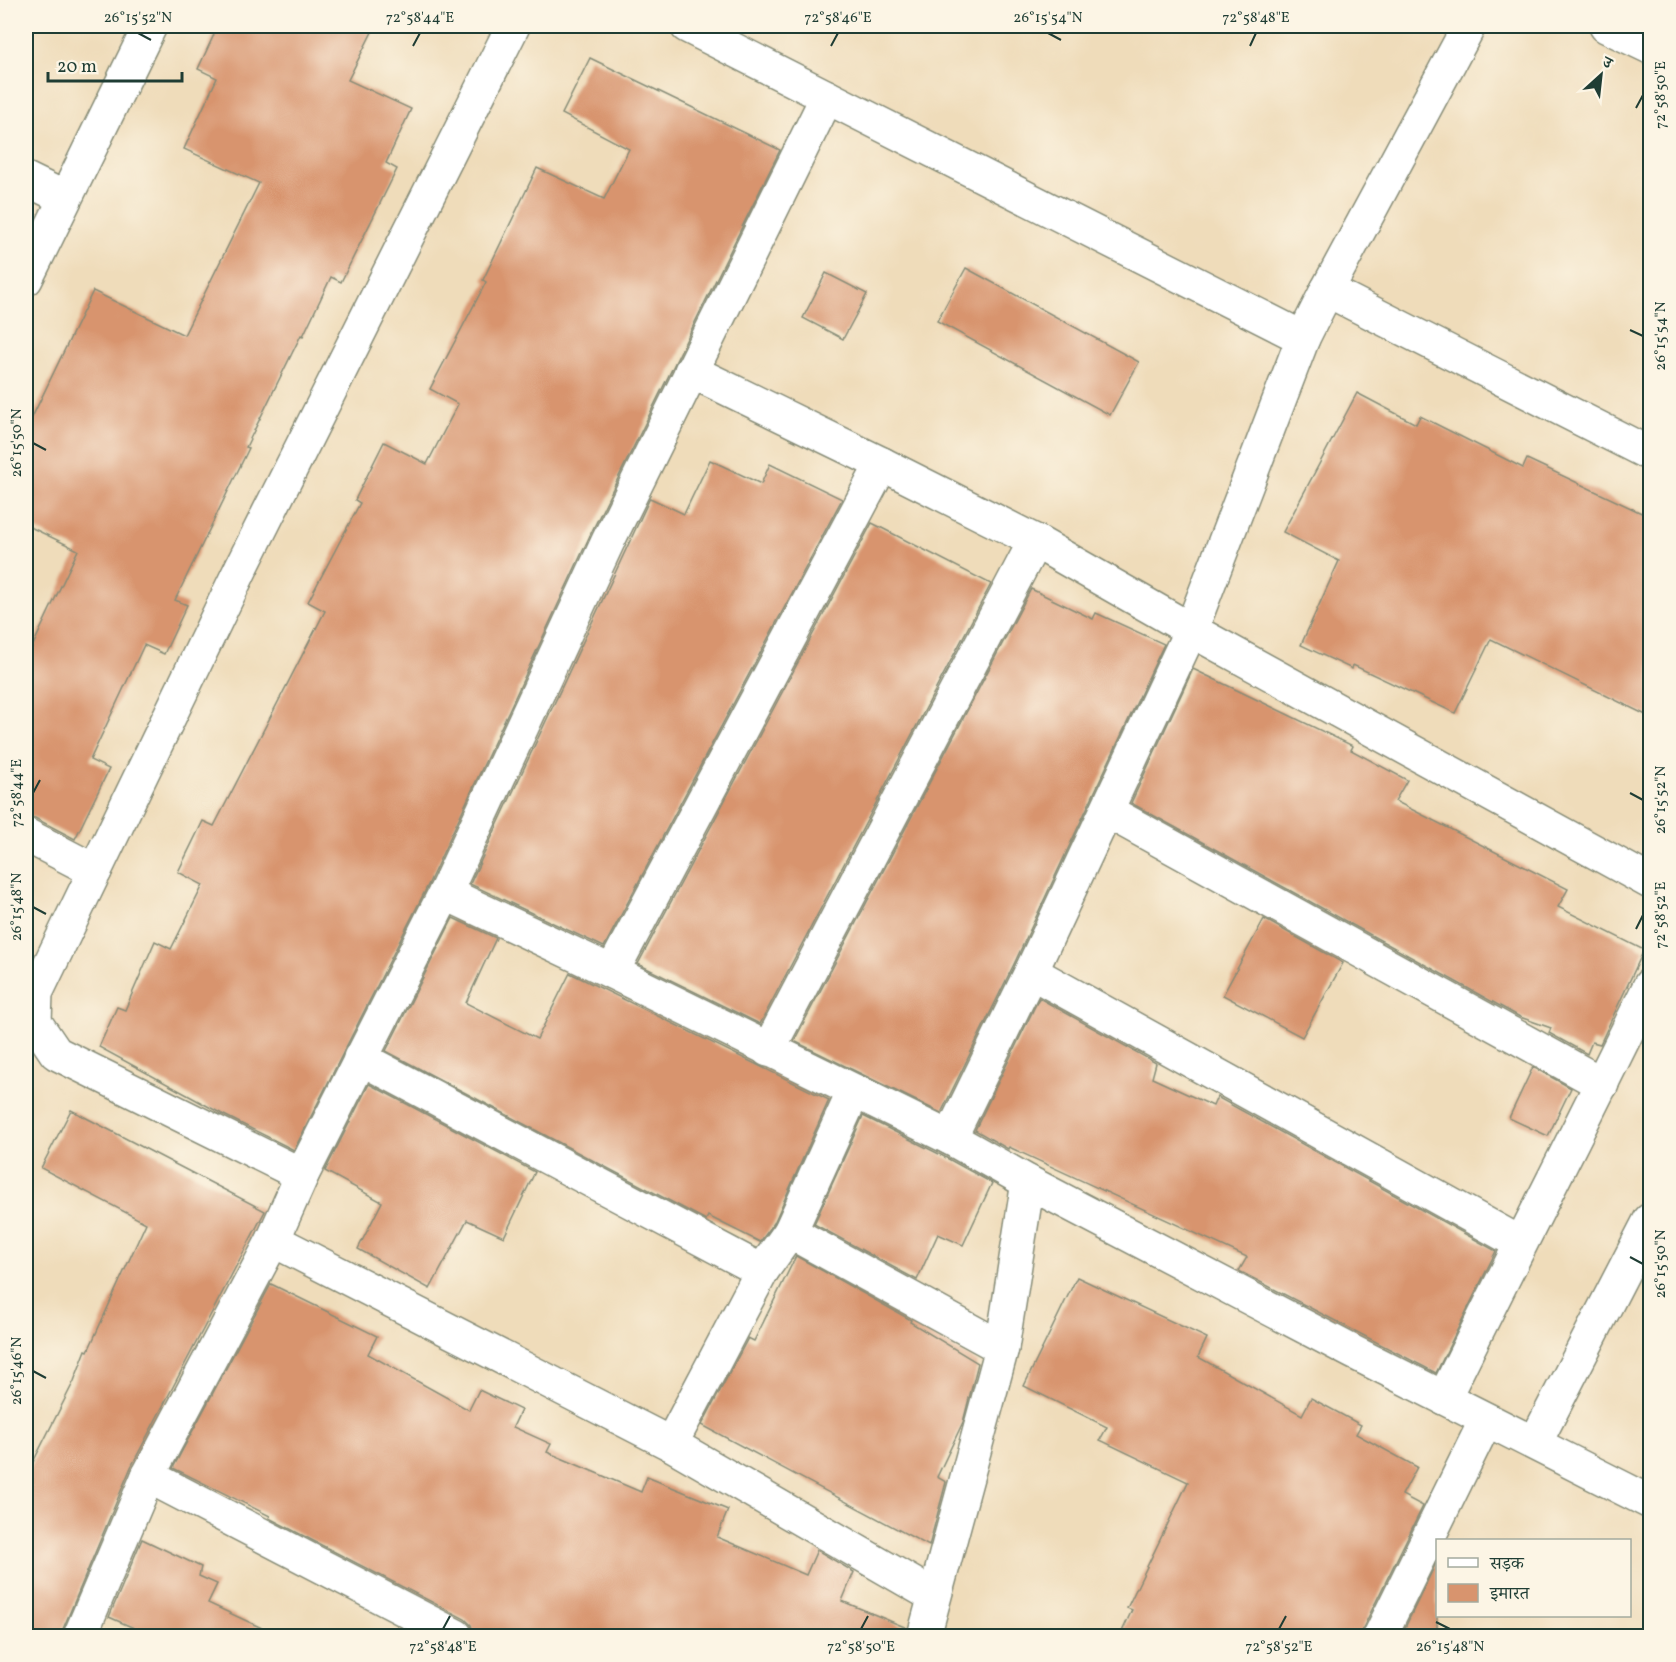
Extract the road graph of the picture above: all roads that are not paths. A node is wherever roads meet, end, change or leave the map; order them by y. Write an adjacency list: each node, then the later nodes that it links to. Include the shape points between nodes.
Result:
1 (150, 26): 9 (street)
2 (513, 26): 20 (street, via 243,564)
3 (687, 26): 7 (street)
4 (1469, 26): 11 (street)
5 (1606, 26): 6 (street)
6 (1650, 47)
7 (827, 97): 12 (street); 13 (street)
8 (26, 179): 9 (street)
9 (65, 198): 10 (street)
10 (26, 279)
11 (1327, 291): 12 (street); 14 (street)
12 (1304, 338): 17 (street)
13 (691, 371): 15 (street); 22 (street)
14 (1650, 454)
15 (882, 464): 16 (street); 23 (street)
16 (1035, 541): 17 (street); 26 (street)
17 (1191, 630): 18 (street); 21 (street)
18 (1107, 811): 24 (street); 28 (street)
19 (26, 835): 20 (street)
20 (95, 871): 31 (street, via 36,993 35,1022 56,1053)
21 (1650, 882)
22 (445, 893): 23 (street); 27 (street)
23 (612, 972): 26 (street)
24 (1031, 972): 30 (street); 36 (street)
25 (1650, 985): 28 (street)
26 (768, 1050): 29 (street)
27 (360, 1058): 31 (street); 37 (street)
28 (1602, 1084): 36 (street)
29 (854, 1091): 30 (street); 34 (street)
30 (950, 1138): 32 (street)
31 (302, 1175): 35 (street)
32 (1028, 1182): 38 (street); 39 (street)
33 (1650, 1220): 41 (street)
34 (790, 1232): 37 (street); 38 (street)
35 (273, 1240): 42 (street); 43 (street)
36 (1520, 1243): 39 (street)
37 (762, 1271): 42 (street)
38 (1002, 1348): 45 (street)
39 (1444, 1398): 40 (street)
40 (1486, 1420): 41 (street); 49 (street)
41 (1535, 1443): 44 (street)
42 (670, 1444): 45 (street)
43 (148, 1476): 46 (street); 47 (street)
44 (1650, 1502)
45 (934, 1596): 48 (street)
46 (80, 1636)
47 (456, 1636)
48 (924, 1636)
49 (1380, 1636)

